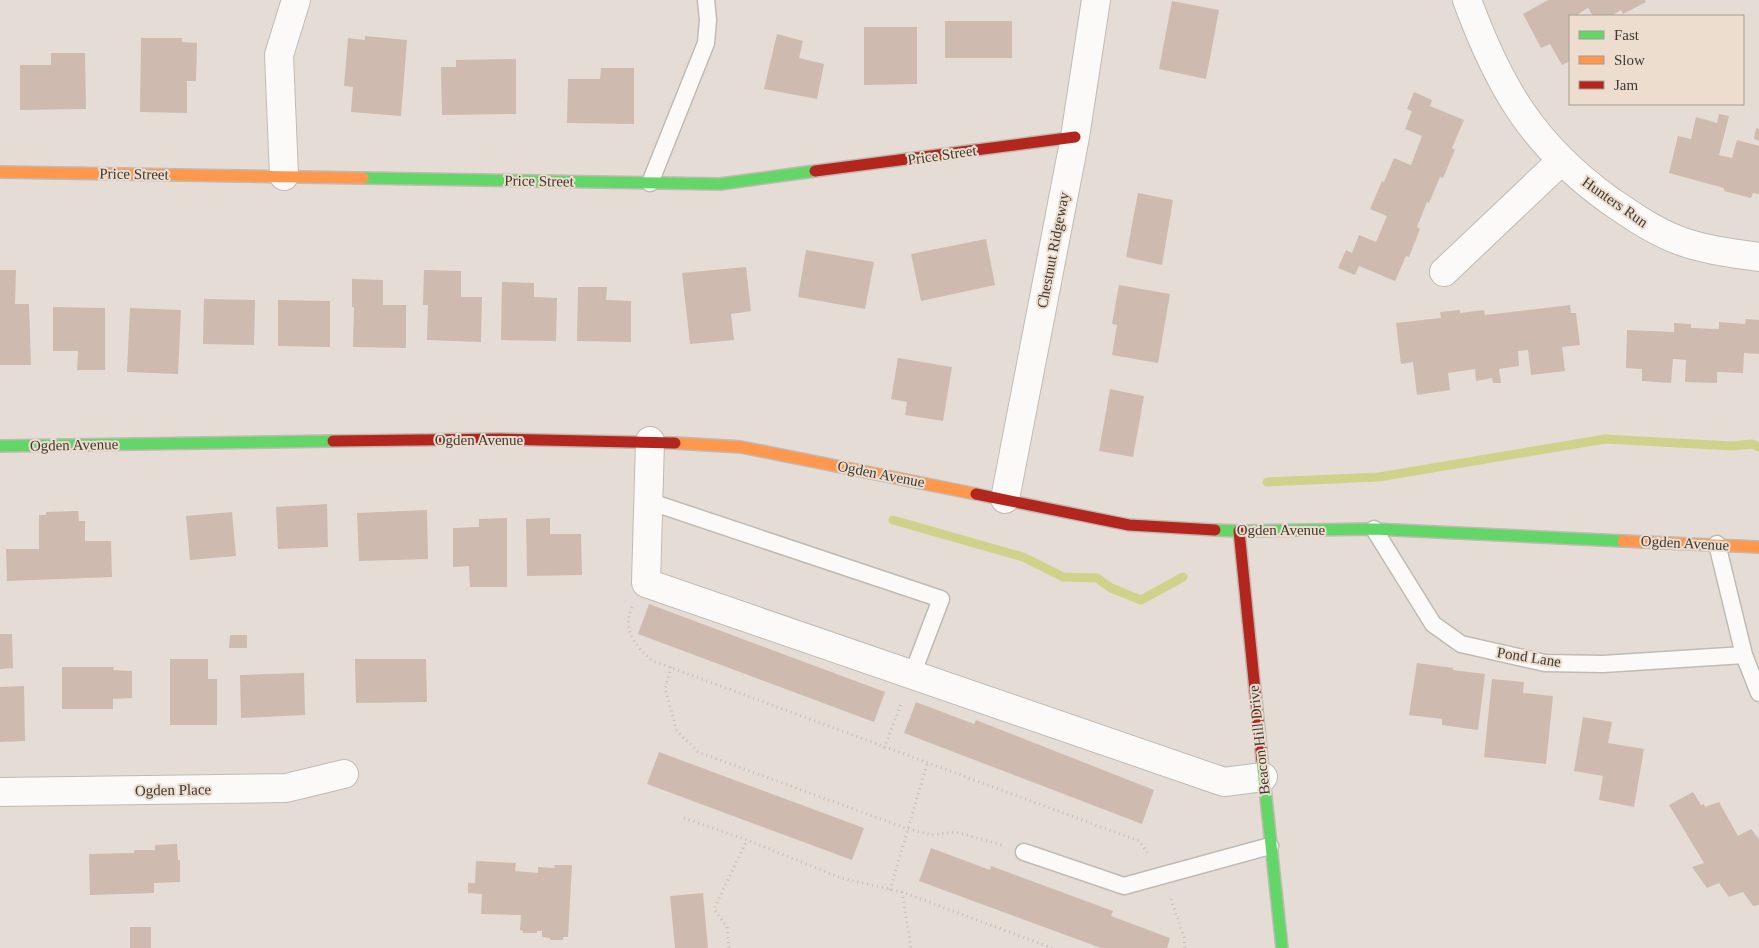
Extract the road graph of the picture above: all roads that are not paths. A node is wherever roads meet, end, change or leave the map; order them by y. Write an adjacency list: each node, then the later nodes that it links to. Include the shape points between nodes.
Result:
1 (296, 0): 8 (street, via 279,55)
2 (706, 0): 9 (lane, via 706,43)
3 (1096, 0): 5 (street, Chestnut Ridgeway)
4 (1467, 0): 6 (street, Hunters Run, via 1494,68 1510,96 1528,123)
5 (1075, 137): 9 (street, Price Street, via 720,184); 14 (street, Chestnut Ridgeway)
6 (1561, 161): 10 (street, Hunters Run, via 1643,224 1714,251); 11 (street)
7 (0, 172): 8 (street, Price Street)
8 (284, 176): 9 (street, Price Street)
9 (650, 183)
10 (1759, 257)
11 (1444, 272)
12 (650, 442): 13 (street, Ogden Avenue, via 499,439); 14 (street, Ogden Avenue, via 741,446); 15 (street)
13 (0, 446)
14 (1005, 499): 17 (street, Ogden Avenue, via 1129,525)
15 (648, 501): 21 (street, via 646,583); 21 (lane, via 941,599)
16 (1374, 529): 17 (street, Ogden Avenue); 18 (street, Ogden Avenue); 20 (lane, Pond Lane, via 1433,624 1461,644 1545,663 1603,664)
17 (1239, 531): 24 (street, Beacon Hill Drive)
18 (1717, 544): 19 (street, Ogden Avenue); 20 (lane)
19 (1759, 546)
20 (1744, 655): 22 (lane)
21 (912, 675): 24 (street, via 1224,782)
22 (1759, 693)
23 (344, 774): 25 (street, Ogden Place, via 286,788)
24 (1263, 777): 26 (street, Beacon Hill Drive)
25 (0, 792)
26 (1270, 846): 27 (lane, via 1124,886); 28 (street, Beacon Hill Drive)
27 (1024, 852)
28 (1282, 948)

